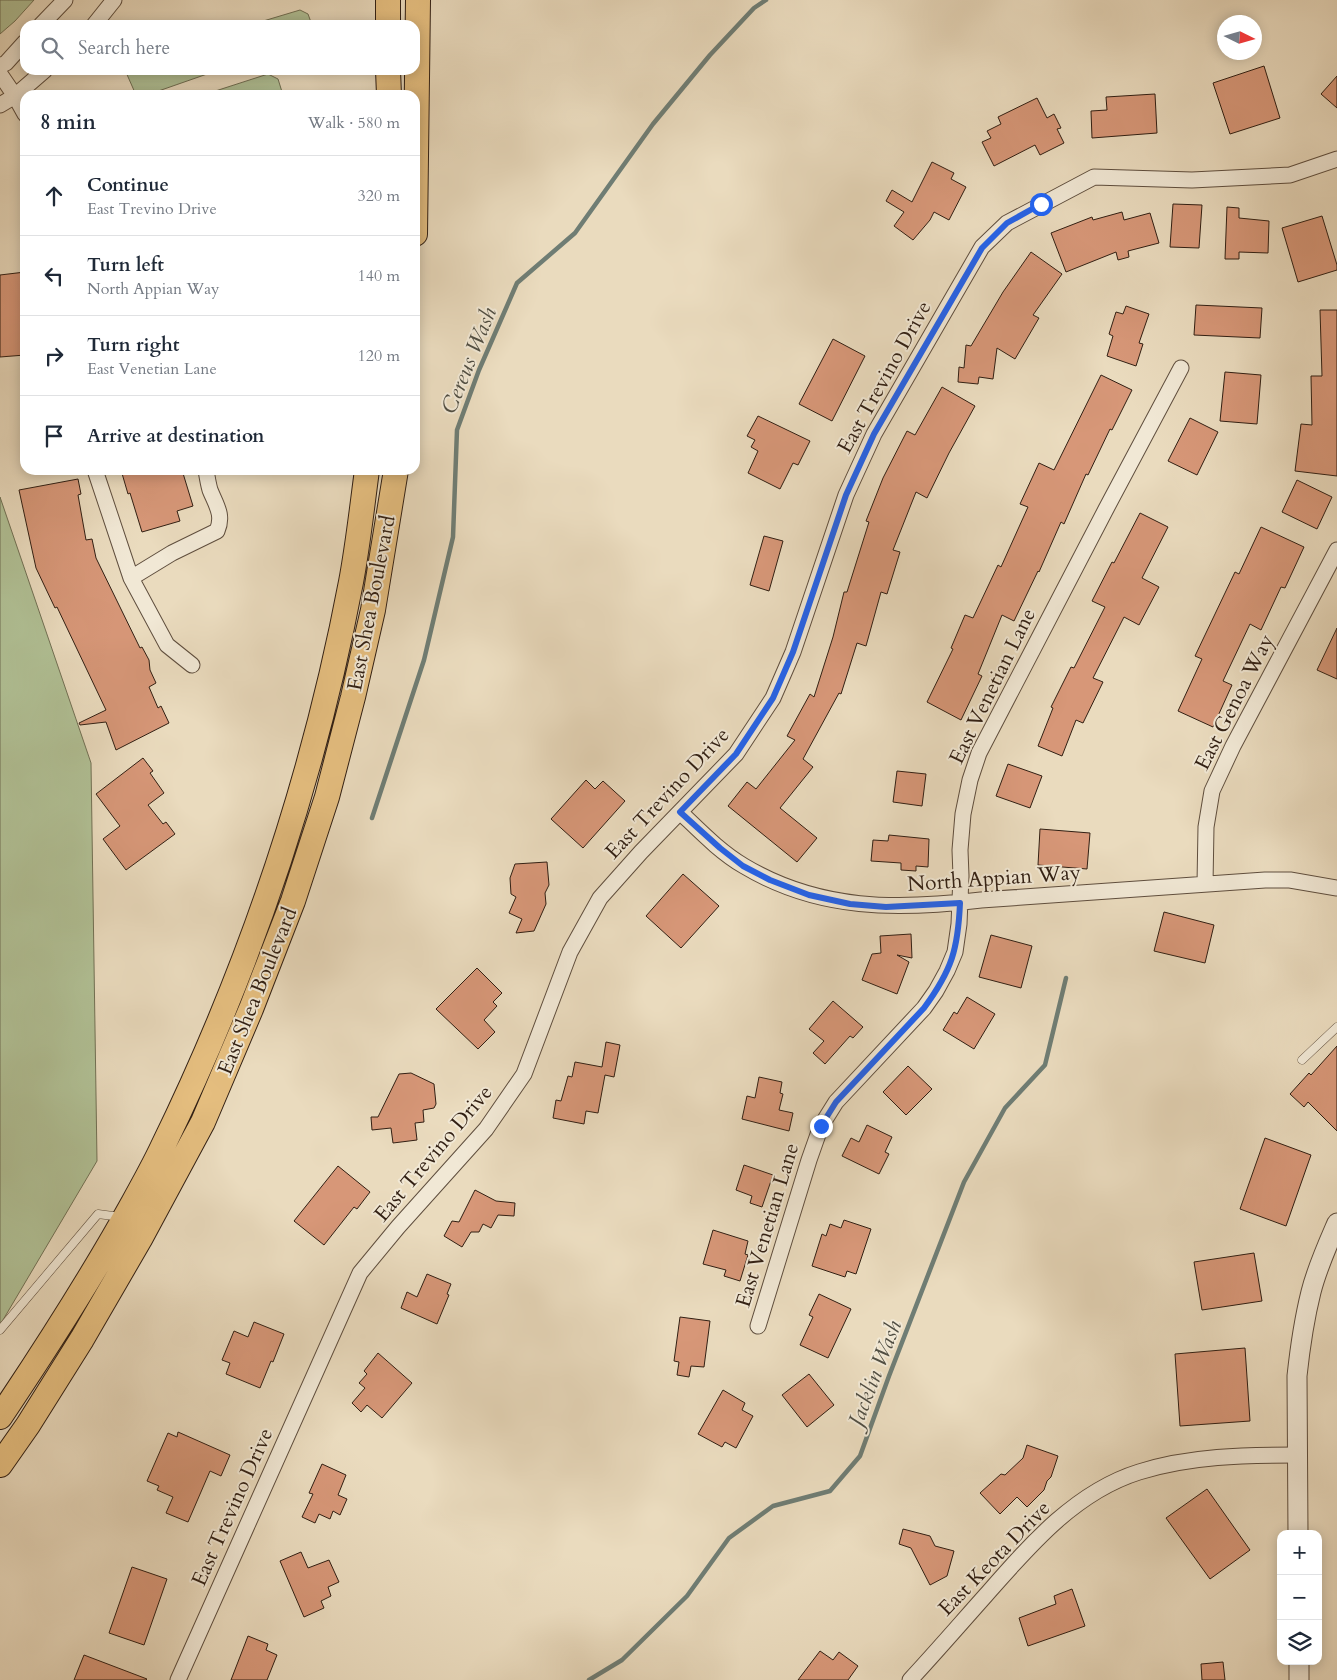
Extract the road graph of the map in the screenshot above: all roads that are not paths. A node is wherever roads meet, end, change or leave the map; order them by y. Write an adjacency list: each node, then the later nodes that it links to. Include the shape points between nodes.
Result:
1 (65, 0): 5 (street)
2 (114, 0): 6 (street)
3 (388, 0): 7 (main road)
4 (418, 0): 8 (main road)
5 (46, 20)
6 (98, 20)
7 (388, 20)
8 (418, 20)
9 (20, 48): 10 (street)
10 (0, 66)
11 (0, 74): 19 (street)
12 (39, 75): 15 (street)
13 (388, 75): 16 (main road)
14 (417, 75): 17 (main road)
15 (22, 90)
16 (388, 90)
17 (417, 90)
18 (20, 92): 19 (street)
19 (15, 96): 20 (street); 21 (street)
20 (0, 105)
21 (20, 105)
22 (1336, 164): 33 (street, East Trevino Drive, via 1290,175 1192,180 1094,177 1007,223 982,248 874,434 846,495 793,652 773,698 736,754)
23 (1181, 368): 36 (street, East Venetian Lane, via 979,752 963,814)
24 (97, 475): 29 (street)
25 (207, 475): 29 (street, via 220,512 217,531)
26 (366, 475): 31 (main road, East Shea Boulevard, via 351,581)
27 (395, 475): 32 (main road, East Shea Boulevard, via 373,610)
28 (1337, 550): 34 (street, East Genoa Way, via 1212,791 1206,827)
29 (131, 578): 30 (street, via 167,646)
30 (192, 666)
31 (323, 703): 32 (main road); 39 (main road, East Shea Boulevard, via 280,858 236,983 162,1149)
32 (350, 709): 45 (main road, East Shea Boulevard, via 327,797 293,901 203,1122 82,1340)
33 (680, 812): 36 (street, North Appian Way, via 743,866 809,895 850,904 886,907); 48 (street, East Trevino Drive, via 600,898 570,952 524,1074 486,1129 360,1273)
34 (1205, 884): 35 (street, North Appian Way, via 1290,880); 36 (street, North Appian Way)
35 (1337, 888)
36 (960, 903): 41 (street, East Venetian Lane, via 955,952 936,991 836,1102 821,1126)
37 (1337, 1028): 38 (lane)
38 (1302, 1060)
39 (121, 1223): 42 (lane, via 113,1216 98,1214); 43 (main road, East Shea Boulevard, via 55,1335)
40 (1337, 1223): 44 (street, via 1311,1293 1302,1336 1297,1376)
41 (758, 1326)
42 (0, 1330)
43 (0, 1417)
44 (1297, 1455): 46 (street); 49 (street, East Keota Drive, via 1165,1464 1137,1472 1103,1488 1069,1510 1028,1547)
45 (0, 1465)
46 (1298, 1530)
47 (1299, 1665): 50 (street)
48 (178, 1680)
49 (910, 1680)
50 (1299, 1680)

